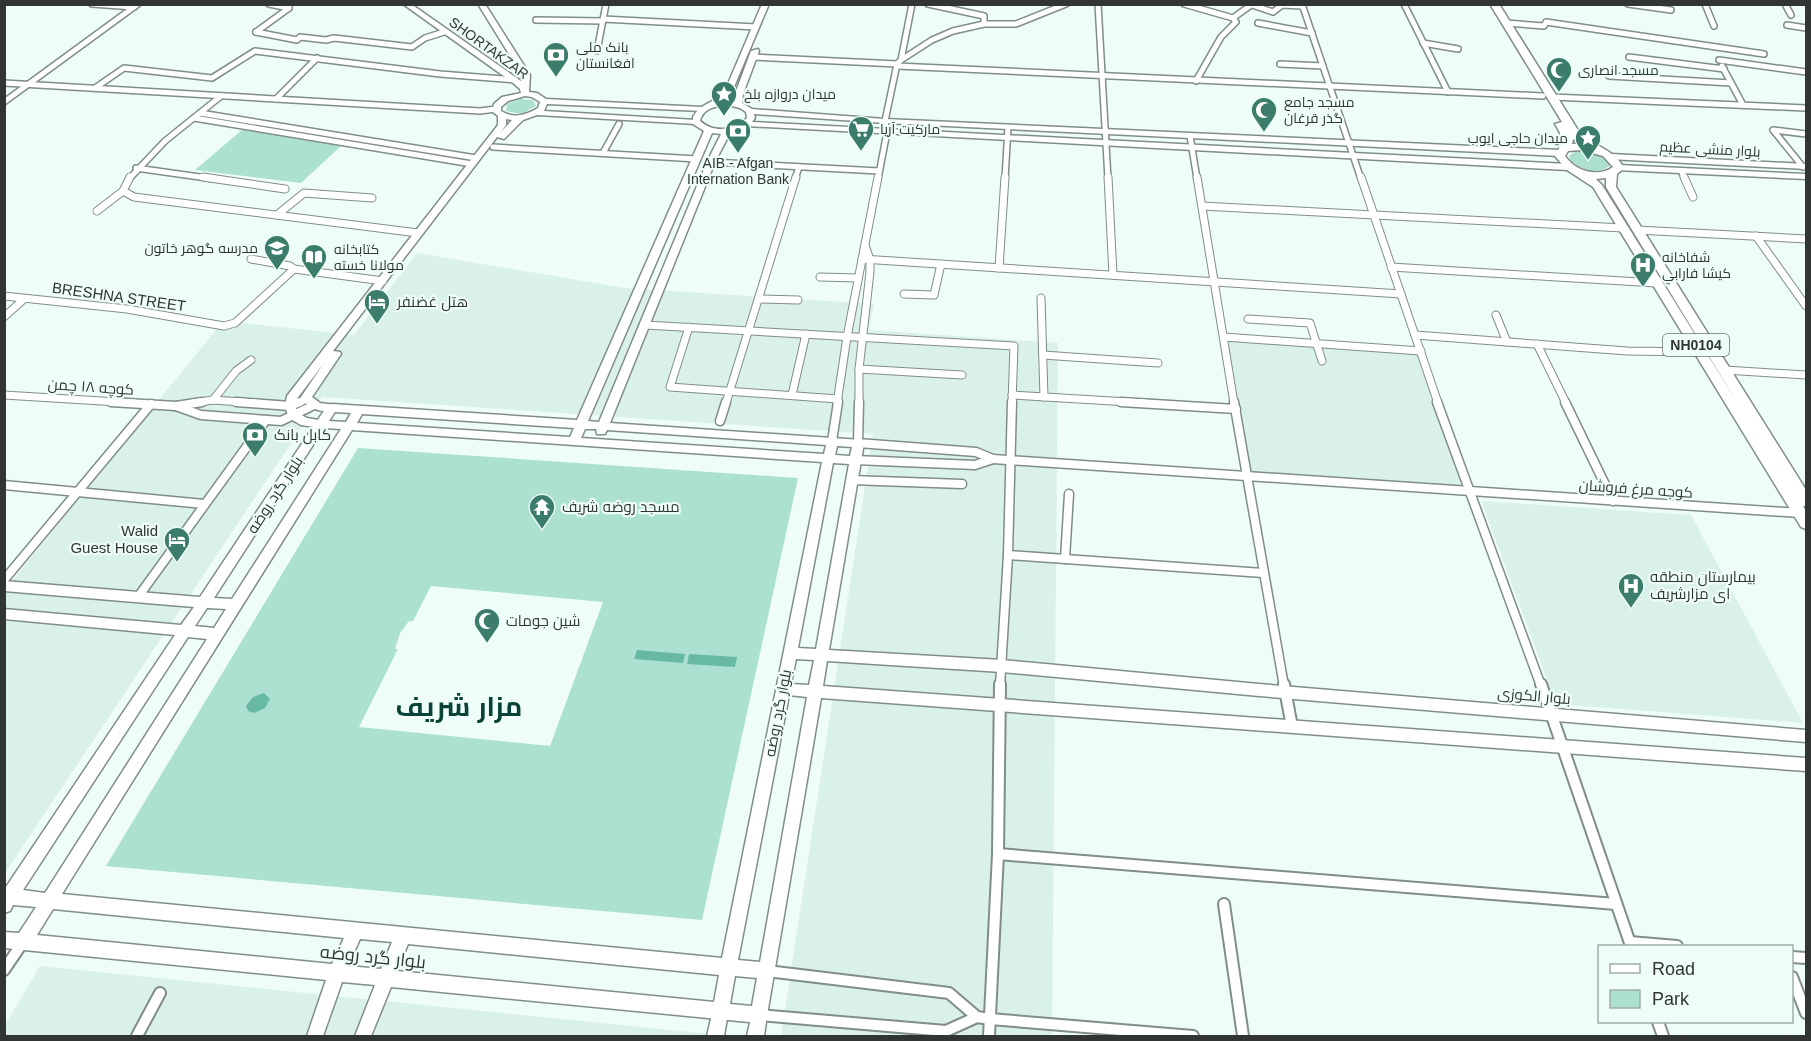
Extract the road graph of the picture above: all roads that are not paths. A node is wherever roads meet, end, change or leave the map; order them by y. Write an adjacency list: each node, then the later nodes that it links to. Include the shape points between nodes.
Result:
1 (92, 4): 23 (street)
2 (269, 4): 37 (street, via 289,8 256,32 274,37 334,38 412,47)
3 (405, 4): 37 (main road, SHORTAKZAR)
4 (481, 4): 60 (main road, via 526,75)
5 (606, 4): 29 (street)
6 (766, 4): 35 (main road)
7 (775, 4): 43 (main road)
8 (904, 4): 19 (street)
9 (928, 4): 25 (street)
10 (1066, 4): 32 (street, via 1016,24)
11 (1098, 4): 52 (street)
12 (1184, 4): 27 (street)
13 (1404, 4): 39 (street)
14 (1486, 4): 63 (highway, NH0104)
15 (1494, 4): 31 (highway, NH0104)
16 (1628, 4): 24 (street)
17 (1705, 4): 33 (street)
18 (1785, 4): 26 (street)
19 (912, 5): 46 (street)
20 (970, 5): 25 (street)
21 (1250, 5): 22 (street, via 1274,12 1282,4); 27 (street)
22 (1302, 5): 38 (street)
23 (136, 6): 57 (street)
24 (1671, 10)
25 (963, 12): 32 (street, via 984,16)
26 (1791, 15)
27 (1233, 18): 54 (street, via 1236,22 1221,37)
28 (536, 20): 29 (street)
29 (603, 20): 35 (street); 41 (street)
30 (1258, 23): 38 (street)
31 (1506, 23): 42 (street, via 1545,26 1545,22); 63 (highway, NH0104)
32 (984, 24): 46 (street, via 932,40)
33 (1714, 26)
34 (1787, 26): 36 (street)
35 (756, 27): 68 (main road, via 727,94)
36 (1806, 28)
37 (444, 32): 53 (main road, SHORTAKZAR)
38 (1312, 33): 48 (street)
39 (1423, 43): 40 (street); 61 (street)
40 (1458, 49)
41 (597, 51)
42 (1764, 54)
43 (752, 57): 46 (street); 69 (main road)
44 (1629, 57): 49 (street)
45 (317, 58): 53 (street); 59 (street, via 253,51 210,78 124,68); 64 (street)
46 (898, 63): 52 (street); 82 (street)
47 (1280, 64): 48 (street)
48 (1323, 66): 58 (street)
49 (1724, 69): 50 (street, via 1719,60); 56 (street)
50 (1806, 72)
51 (1609, 76): 56 (street)
52 (1101, 77): 54 (street); 89 (street)
53 (515, 80): 60 (main road, SHORTAKZAR)
54 (1196, 81): 58 (street)
55 (4, 83): 57 (street)
56 (1731, 83): 70 (street)
57 (30, 84): 59 (street); 66 (street)
58 (1330, 86): 61 (street); 95 (street)
59 (95, 88): 62 (street)
60 (525, 91): 65 (main road, SHORTAKZAR); 76 (main road, via 505,99)
61 (1448, 92): 63 (street)
62 (221, 96): 64 (street); 75 (street)
63 (1548, 97): 70 (street); 98 (highway, NH0104, via 1577,137); 99 (highway, NH0104, via 1568,136)
64 (276, 99): 76 (street)
65 (544, 101): 67 (main road, SHORTAKZAR); 77 (main road)
66 (4, 102)
67 (572, 104): 71 (main road, SHORTAKZAR); 78 (main road, via 562,108)
68 (717, 104): 69 (main road); 73 (main road)
69 (738, 104): 74 (main road)
70 (1743, 105): 72 (street)
71 (675, 108): 73 (main road, SHORTAKZAR); 81 (main road, via 681,114)
72 (1806, 108)
73 (702, 109): 83 (main road)
74 (750, 111): 82 (main road); 85 (main road, via 751,118)
75 (200, 113): 79 (street); 104 (street)
76 (499, 113): 80 (main road); 104 (main road, via 502,125)
77 (537, 113): 78 (main road); 80 (main road)
78 (564, 114): 81 (main road)
79 (194, 118): 104 (street); 107 (street)
80 (520, 118): 96 (main road)
81 (670, 119): 83 (main road)
82 (885, 121): 86 (main road); 90 (street)
83 (696, 122): 87 (main road)
84 (619, 124): 100 (street)
85 (746, 124): 88 (main road); 90 (main road)
86 (1008, 126): 89 (main road); 93 (street)
87 (709, 130): 88 (main road); 103 (main road)
88 (727, 131): 105 (main road)
89 (1104, 131): 92 (main road); 94 (street)
90 (887, 132): 93 (main road); 109 (street)
91 (1806, 134): 112 (street, via 1773,130)
92 (1190, 136): 95 (main road); 97 (street)
93 (1007, 138): 94 (main road); 131 (street)
94 (1105, 143): 97 (main road); 133 (street)
95 (1350, 144): 99 (main road); 101 (street)
96 (493, 147): 100 (street); 178 (main road, via 309,391)
97 (1192, 148): 101 (main road); 117 (street)
98 (1594, 149): 99 (highway, NH0104); 102 (highway, NH0104)
99 (1564, 151): 108 (highway, NH0104, via 1561,160)
100 (603, 153): 103 (street)
101 (1355, 156): 108 (main road); 120 (street)
102 (1611, 157): 110 (highway, NH0104); 112 (main road, بلوار منشی عظیم)
103 (697, 159): 188 (main road)
104 (474, 161): 123 (main road)
105 (711, 162): 106 (street); 150 (main road)
106 (800, 167): 109 (street); 144 (street)
107 (136, 168): 113 (street); 114 (street, via 124,183)
108 (1574, 169): 110 (highway, via 1597,176); 121 (highway, NH0104, via 1598,185)
109 (879, 171): 126 (street)
110 (1616, 171): 111 (main road, بلوار منشی عظیم); 122 (highway, NH0104, via 1611,187)
111 (1681, 171): 112 (main road, بلوار منشی عظیم); 115 (street)
112 (1803, 172)
113 (285, 189)
114 (123, 191): 118 (street); 119 (street, via 134,197)
115 (1693, 197)
116 (372, 198): 119 (street, via 304,193)
117 (1202, 206): 120 (street); 137 (street)
118 (97, 211)
119 (277, 215): 123 (street)
120 (1375, 216): 121 (street); 130 (street)
121 (1623, 228): 138 (highway, NH0104)
122 (1637, 230): 124 (street); 168 (highway, NH0104)
123 (418, 233): 136 (main road)
124 (1756, 236): 125 (street); 146 (street)
125 (1806, 238)
126 (865, 245): 128 (street)
127 (251, 259): 132 (street)
128 (866, 259): 129 (street); 135 (street); 157 (street, via 869,292)
129 (941, 264): 131 (street); 139 (street, via 934,295)
130 (1391, 267): 138 (street); 140 (street)
131 (999, 268): 133 (street)
132 (294, 269): 136 (street); 143 (street, BRESHNA STREET, via 230,326 127,309)
133 (1113, 275): 137 (street)
134 (820, 276): 135 (street)
135 (858, 278): 155 (street)
136 (383, 280): 184 (main road, via 291,399)
137 (1215, 282): 140 (street); 156 (street)
138 (1656, 283): 162 (highway, NH0104)
139 (904, 294)
140 (1401, 294): 154 (street)
141 (4, 297): 143 (street, BRESHNA STREET)
142 (1041, 298): 163 (street)
143 (24, 299): 148 (street)
144 (759, 299): 145 (street); 152 (street)
145 (798, 300)
146 (1806, 306)
147 (1496, 315): 158 (street)
148 (4, 317)
149 (1248, 319): 159 (street, via 1310,323)
150 (645, 325): 151 (street); 190 (main road)
151 (688, 327): 152 (street); 171 (street, via 669,387)
152 (749, 331): 153 (street); 171 (street)
153 (806, 334): 155 (street); 174 (street)
154 (1415, 335): 158 (street); 161 (street)
155 (847, 337): 157 (street); 176 (street)
156 (1224, 337): 159 (street); 182 (street)
157 (862, 338): 167 (street); 173 (street, via 1014,346)
158 (1507, 342): 160 (street)
159 (1317, 344): 161 (street); 165 (street)
160 (1537, 344): 162 (street); 206 (street)
161 (1420, 351): 203 (street)
162 (1701, 352): 208 (highway, NH0104)
163 (1043, 355): 166 (street); 175 (street)
164 (251, 360): 177 (street, via 236,371)
165 (1322, 361)
166 (1158, 363)
167 (859, 369): 169 (street); 194 (street)
168 (1725, 370): 170 (street); 208 (highway, NH0104)
169 (962, 375)
170 (1806, 375)
171 (729, 391): 174 (street); 186 (street)
172 (4, 395): 179 (street, كوچه ١٨ چمن)
173 (1012, 395): 175 (street); 198 (street)
174 (792, 396): 176 (street)
175 (1044, 397): 182 (street)
176 (838, 399): 192 (street)
177 (213, 400): 180 (street, كوچه ١٨ چمن); 184 (street, كوچه ١٨ چمن)
178 (310, 402): 181 (main road); 184 (street, كوچه ١٨ چمن)
179 (151, 404): 180 (street, كوچه ١٨ چمن); 204 (street)
180 (176, 406): 185 (street, كوچه ١٨ چمن, via 201,415)
181 (332, 408): 183 (main road); 187 (main road, بلوار گرد روضه)
182 (1236, 409): 199 (street)
183 (359, 410): 188 (main road); 189 (main road, بلوار گرد روضه)
184 (291, 411): 185 (street, كوچه ١٨ چمن, via 281,421); 187 (main road, via 305,422)
185 (266, 420): 207 (street)
186 (720, 421)
187 (321, 424): 189 (main road); 215 (main road, بلوار گرد روضه)
188 (582, 424): 190 (main road); 191 (main road)
189 (349, 426): 191 (main road); 216 (main road, بلوار گرد روضه)
190 (604, 426): 192 (main road); 193 (main road)
191 (574, 441): 193 (main road)
192 (832, 441): 194 (main road); 195 (main road, بلوار گرد روضه)
193 (597, 443): 195 (main road)
194 (858, 443): 196 (street, via 976,452); 197 (main road)
195 (828, 458): 197 (main road); 220 (main road, بلوار گرد روضه)
196 (993, 459): 197 (street, via 975,465); 198 (street, كوجه مرغ فروشان)
197 (855, 460): 200 (main road)
198 (1010, 460): 199 (street, كوجه مرغ فروشان); 209 (street)
199 (1246, 478): 203 (street, كوجه مرغ فروشان); 211 (street)
200 (851, 480): 201 (street); 221 (main road)
201 (962, 484)
202 (4, 485): 204 (street)
203 (1471, 491): 206 (street, كوجه مرغ فروشان); 227 (street)
204 (78, 492): 207 (street); 212 (street)
205 (1069, 494): 210 (street)
206 (1613, 501): 208 (street, كوجه مرغ فروشان)
207 (204, 504): 214 (street)
208 (1805, 507)
209 (1008, 555): 210 (street); 222 (street)
210 (1065, 559): 211 (street)
211 (1263, 573): 225 (street)
212 (4, 580)
213 (4, 586): 214 (main road)
214 (138, 597): 215 (main road)
215 (204, 602): 216 (main road); 218 (main road, بلوار گرد روضه)
216 (236, 605): 219 (main road, بلوار گرد روضه)
217 (4, 614): 218 (main road)
218 (185, 632): 219 (main road); 233 (main road, بلوار گرد روضه)
219 (217, 634): 234 (main road, بلوار گرد روضه)
220 (790, 653): 221 (main road, بلوار الکوزی); 223 (main road, بلوار گرد روضه)
221 (821, 654): 222 (main road, بلوار الکوزی); 224 (main road)
222 (1002, 666): 225 (main road, بلوار الکوزی); 226 (street)
223 (783, 689): 224 (main road); 243 (main road, بلوار گرد روضه)
224 (815, 691): 226 (main road); 245 (main road)
225 (1284, 692): 227 (main road, بلوار الکوزی); 228 (street)
226 (999, 704): 228 (main road); 232 (street)
227 (1552, 715): 229 (main road, بلوار الکوزی); 230 (street)
228 (1292, 727): 230 (main road)
229 (1806, 736)
230 (1562, 746): 231 (main road); 236 (street)
231 (1806, 765)
232 (998, 854): 236 (street); 254 (street)
233 (6, 899): 234 (main road, بلوار گرد روضه)
234 (49, 900): 237 (main road, بلوار گرد روضه); 240 (main road, بلوار گرد روضه)
235 (1224, 904): 263 (street)
236 (1616, 904): 241 (street)
237 (356, 930): 238 (main road, بلوار گرد روضه); 246 (main road)
238 (403, 935): 243 (main road, بلوار گرد روضه); 247 (main road)
239 (4, 940): 240 (main road, بلوار گرد روضه)
240 (23, 942): 244 (street); 246 (main road, بلوار گرد روضه)
241 (1630, 944): 242 (street)
242 (1654, 945)
243 (728, 967): 245 (main road, بلوار گرد روضه); 250 (main road, بلوار گرد روضه)
244 (4, 970)
245 (767, 970): 252 (main road); 253 (street, via 949,993)
246 (338, 973): 247 (main road, بلوار گرد روضه); 257 (main road)
247 (387, 978): 250 (main road, بلوار گرد روضه); 258 (main road)
248 (1793, 983): 251 (street)
249 (160, 993): 256 (street)
250 (720, 1012): 252 (main road, بلوار گرد روضه); 259 (main road)
251 (1806, 1013)
252 (759, 1016): 253 (street, via 946,1031); 260 (main road)
253 (977, 1017): 254 (street)
254 (990, 1019): 255 (street); 261 (street)
255 (1154, 1035): 262 (street)
256 (137, 1036)
257 (315, 1036)
258 (363, 1036)
259 (715, 1036)
260 (755, 1036)
261 (989, 1036)
262 (1193, 1036)
263 (1243, 1036)

